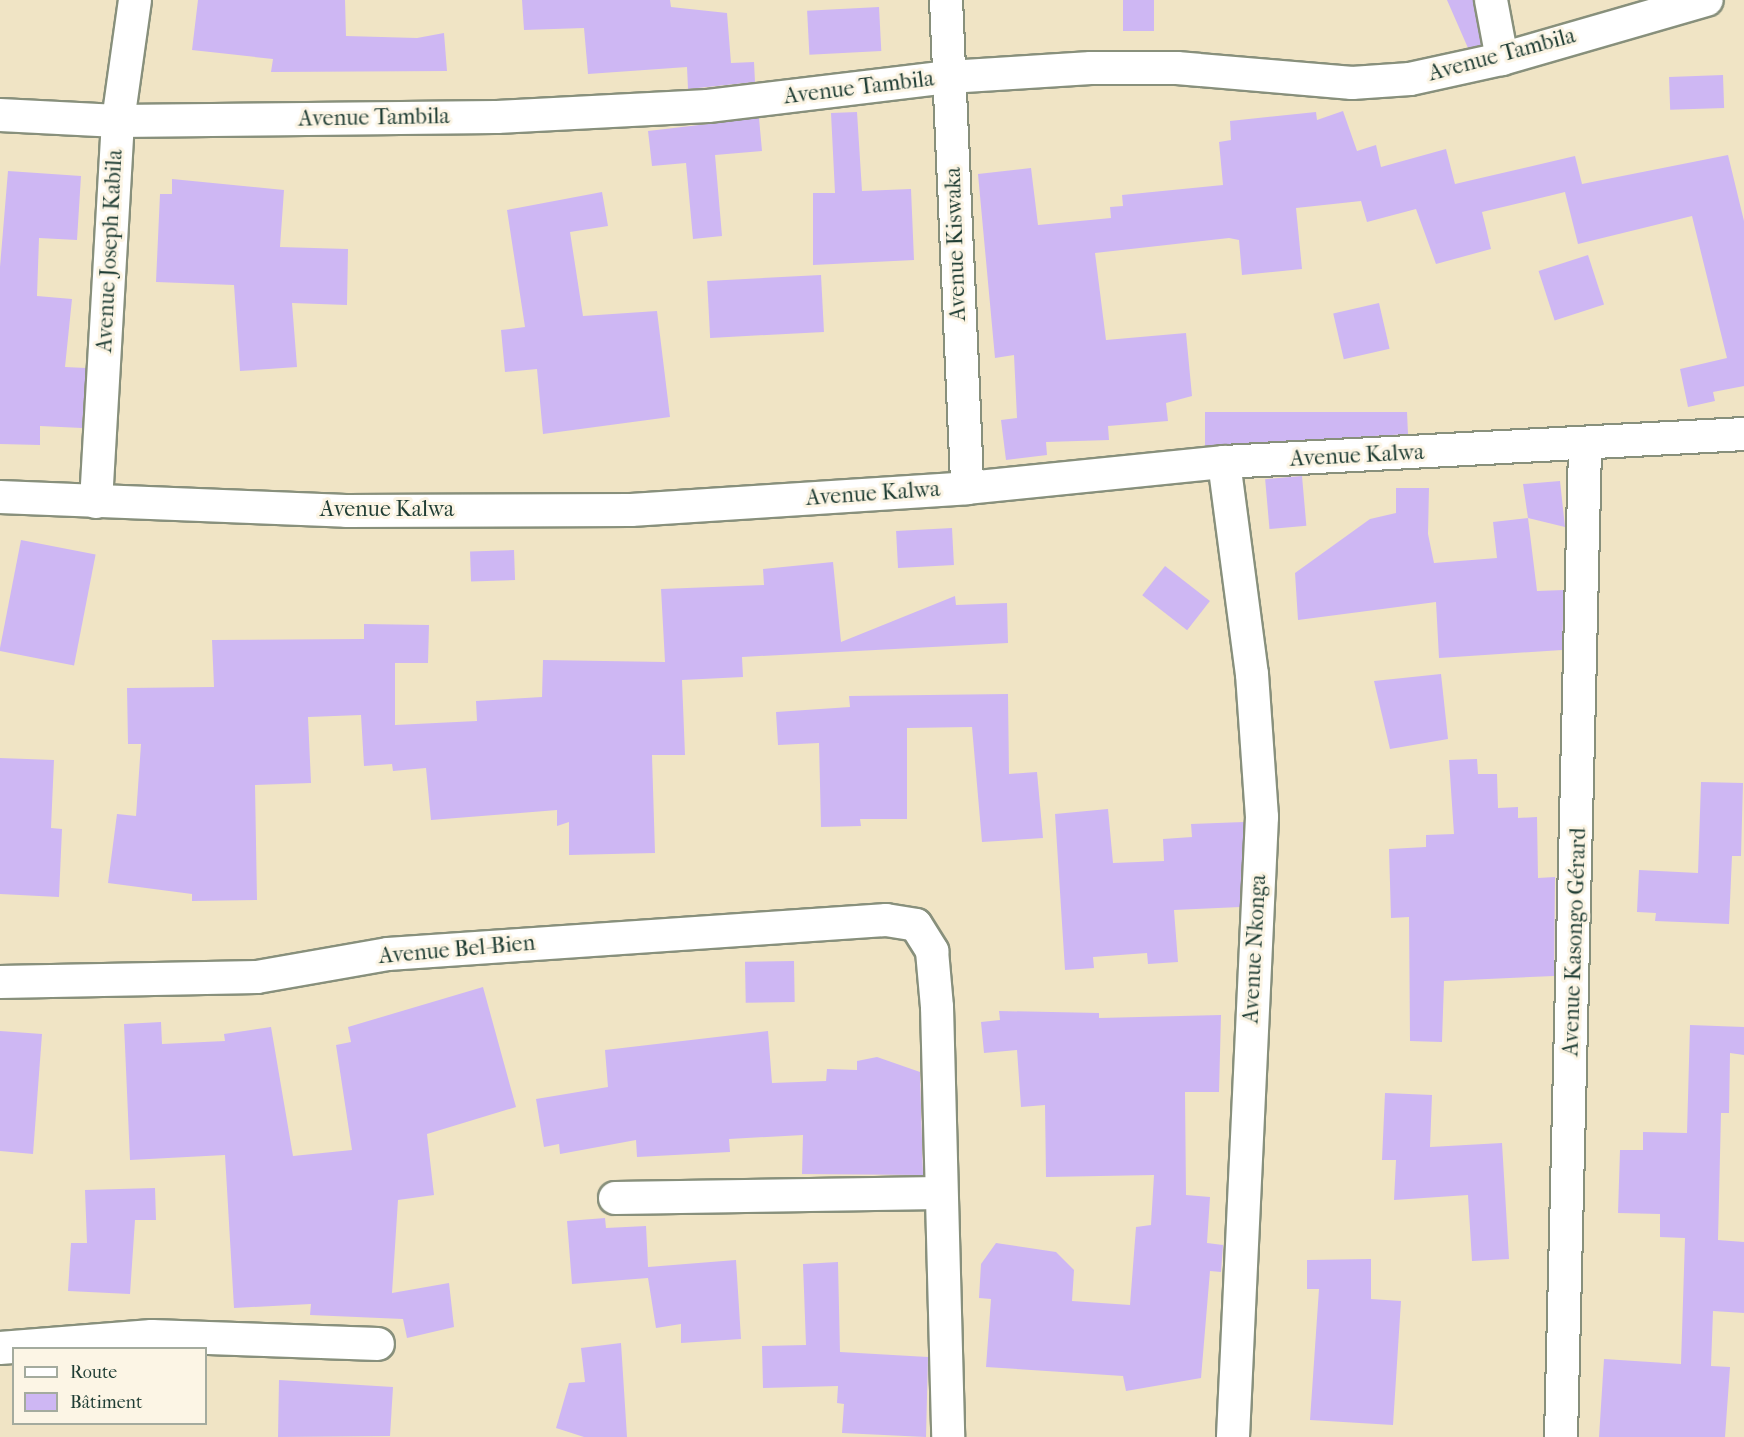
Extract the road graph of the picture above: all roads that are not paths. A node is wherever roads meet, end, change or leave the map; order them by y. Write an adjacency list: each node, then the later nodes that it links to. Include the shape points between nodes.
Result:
1 (135, 0): 8 (street, Avenue Joseph Kabila)
2 (946, 0): 6 (street, Avenue Kiswaka)
3 (1491, 0): 5 (street)
4 (1707, 0): 5 (street, Avenue Tambila)
5 (1502, 59): 6 (street, Avenue Tambila, via 1410,79 1352,83 1177,68)
6 (949, 77): 8 (street, Avenue Tambila, via 708,106 544,115); 12 (street, Avenue Kiswaka)
7 (0, 115): 8 (street, Avenue Tambila)
8 (118, 121): 14 (street, Avenue Joseph Kabila)
9 (1744, 434): 10 (street, Avenue Kalwa)
10 (1586, 446): 11 (street, Avenue Kalwa); 22 (street, Avenue Kasongo Gérard)
11 (1224, 462): 12 (street, Avenue Kalwa); 21 (street, Avenue Nkonga, via 1252,674 1262,817)
12 (967, 488): 14 (street, Avenue Kalwa, via 631,510 346,511)
13 (0, 497): 14 (street, Avenue Kalwa)
14 (96, 502)
15 (0, 982): 16 (street, Avenue Bel-Bien, via 257,978 400,953 865,921 916,925 932,951)
16 (940, 1193): 17 (street); 20 (street)
17 (615, 1198)
18 (378, 1344): 19 (street, via 152,1336)
19 (13, 1347)
20 (948, 1437)
21 (1233, 1437)
22 (1561, 1437)

